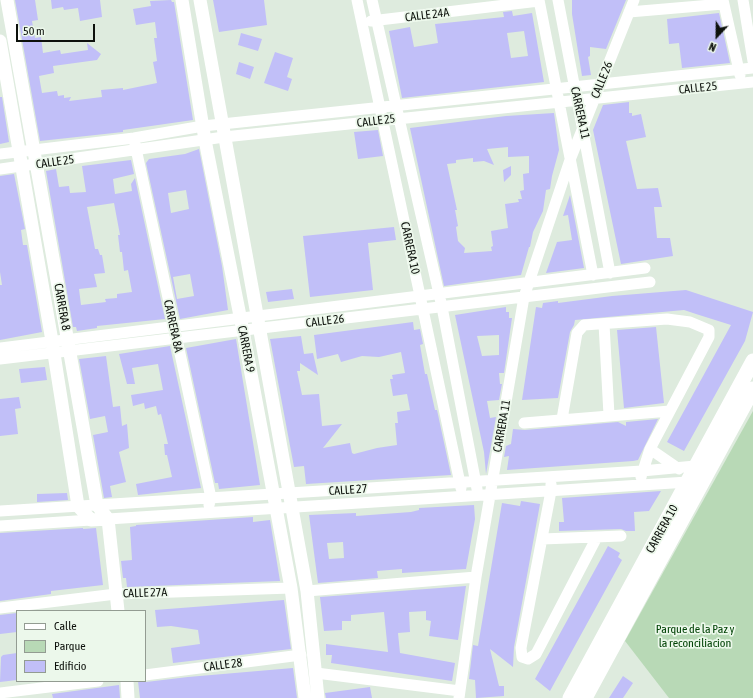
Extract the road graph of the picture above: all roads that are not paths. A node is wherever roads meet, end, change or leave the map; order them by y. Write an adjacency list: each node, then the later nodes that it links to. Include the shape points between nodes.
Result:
1 (7, 0): 35 (street, CARRERA 8)
2 (182, 0): 30 (street, CARRERA 9)
3 (200, 0): 32 (street, CARRERA 9)
4 (357, 0): 13 (street, CARRERA 10)
5 (372, 0): 12 (street, CARRERA 10)
6 (558, 0): 21 (street, CARRERA 11)
7 (634, 0): 11 (street, CALLE 26)
8 (743, 0): 15 (street)
9 (539, 1): 12 (street, CALLE 24A); 22 (street, CARRERA 11)
10 (723, 2): 11 (street); 17 (street)
11 (629, 12): 20 (street, CALLE 26)
12 (377, 20): 13 (street, CALLE 24A); 26 (street, CARRERA 10)
13 (362, 23): 27 (street, CARRERA 10)
14 (0, 41): 37 (street, CARRERA 8)
15 (753, 61)
16 (753, 68): 17 (street, CALLE 25)
17 (739, 69): 19 (street); 20 (street, CALLE 25)
18 (753, 82): 19 (street, CALLE 25)
19 (742, 83): 23 (street, CALLE 25)
20 (600, 84): 21 (street, CALLE 25); 23 (street, CALLE 26)
21 (575, 87): 22 (street, CALLE 25); 24 (street, CARRERA 11)
22 (556, 89): 25 (street, CARRERA 11); 26 (street, CALLE 25)
23 (594, 99): 24 (street, CALLE 25); 31 (street, CALLE 26)
24 (578, 100): 25 (street, CALLE 25); 31 (street, CARRERA 11)
25 (558, 103): 28 (street, CALLE 25); 39 (street, CARRERA 11)
26 (396, 104): 27 (street, CALLE 25); 28 (street, CARRERA 10)
27 (380, 107): 29 (street, CARRERA 10); 32 (street, CALLE 25)
28 (399, 118): 29 (street, CALLE 25); 43 (street, CARRERA 10)
29 (383, 120): 32 (street, CALLE 25); 44 (street, CARRERA 10)
30 (203, 126): 32 (street, CALLE 25); 33 (street, CALLE 25); 34 (street, CARRERA 9)
31 (584, 126): 39 (street, CALLE 26); 46 (street, CARRERA 11)
32 (222, 131): 34 (street, CALLE 25); 55 (street, CARRERA 9)
33 (134, 138): 35 (street, CALLE 25); 36 (street, CARRERA 8A)
34 (205, 140): 36 (street, CALLE 25); 56 (street, CARRERA 9)
35 (34, 149): 37 (street, CALLE 25); 40 (street, CARRERA 8)
36 (136, 150): 40 (street, CALLE 25); 58 (street, CARRERA 8A)
37 (20, 151): 38 (street, CALLE 25); 41 (street, CARRERA 8)
38 (0, 154)
39 (570, 160): 47 (street, CARRERA 11); 49 (street, CARRERA 11)
40 (36, 164): 41 (street, CALLE 25); 60 (street, CARRERA 8)
41 (22, 166): 42 (street, CALLE 25); 61 (street, CARRERA 8)
42 (0, 169)
43 (416, 196): 44 (street); 50 (street, CARRERA 10)
44 (400, 200): 51 (street, CARRERA 10)
45 (645, 268): 46 (street, CALLE 26)
46 (610, 273): 47 (street, CALLE 26)
47 (593, 275): 49 (street, CALLE 26)
48 (650, 282): 52 (street, CALLE 26)
49 (529, 283): 50 (street, CALLE 26); 52 (street, CARRERA 11)
50 (438, 294): 51 (street, CALLE 26); 53 (street, CARRERA 10)
51 (420, 296): 54 (street, CARRERA 10); 55 (street, CALLE 26)
52 (524, 297): 53 (street, CALLE 26); 75 (street, CARRERA 11)
53 (442, 307): 54 (street, CALLE 26); 76 (street, CARRERA 10)
54 (423, 310): 55 (street, CALLE 26); 78 (street, CARRERA 10)
55 (258, 322): 56 (street, CALLE 26); 81 (street, CARRERA 9)
56 (241, 324): 58 (street, CALLE 26); 59 (street, CALLE 26); 82 (street, CARRERA 9)
57 (604, 324): 66 (street, via 667,319 690,322 709,330 709,337); 67 (street); 68 (street, via 584,325 577,333)
58 (173, 326): 59 (street, CARRERA 8A); 60 (street, CALLE 26)
59 (176, 339): 60 (street, CALLE 26); 86 (street, CARRERA 8A)
60 (68, 345): 61 (street, CALLE 26); 87 (street, CARRERA 8)
61 (53, 347): 62 (street, CALLE 26); 63 (street, CALLE 26); 88 (street, CARRERA 8)
62 (0, 348)
63 (0, 359)
64 (753, 360): 71 (main road, CARRERA 10)
65 (753, 389): 117 (main road, CARRERA 10)
66 (670, 411): 67 (street); 70 (street)
67 (609, 415): 68 (street)
68 (562, 419): 69 (street)
69 (524, 423)
70 (650, 449): 72 (street); 73 (street)
71 (695, 466): 72 (street, CALLE 27); 77 (main road, CARRERA 10)
72 (679, 469): 73 (street, CALLE 27)
73 (642, 471): 74 (street, CALLE 27); 79 (street)
74 (551, 477): 75 (street, CALLE 27); 80 (street)
75 (493, 481): 76 (street, CALLE 27); 83 (street, CARRERA 11)
76 (476, 482): 78 (street, CALLE 27); 85 (street, CARRERA 10)
77 (688, 482): 79 (street, CALLE 27); 116 (main road, CARRERA 10)
78 (460, 483): 81 (street, CALLE 27); 84 (street, CARRERA 10)
79 (640, 485): 80 (street, CALLE 27)
80 (552, 491): 83 (street, CALLE 27); 98 (street)
81 (289, 493): 82 (street, CALLE 27); 90 (street, CARRERA 9)
82 (273, 494): 86 (street, CALLE 27); 89 (street, CARRERA 9)
83 (491, 495): 85 (street, CALLE 27); 99 (street, CARRERA 11)
84 (463, 496): 85 (street, CALLE 27); 90 (street, CALLE 27)
85 (478, 496)
86 (211, 498): 87 (street, CALLE 27); 92 (street, CARRERA 8A)
87 (97, 505): 88 (street, CALLE 27); 93 (street, CARRERA 8)
88 (78, 506): 91 (street, CALLE 27); 94 (street)
89 (276, 508): 90 (street, CALLE 27); 92 (street, CALLE 27); 100 (street, CARRERA 9)
90 (291, 508): 101 (street, CARRERA 9)
91 (0, 511)
92 (207, 513): 93 (street, CALLE 27)
93 (108, 519): 94 (street, CALLE 27); 102 (street)
94 (91, 520): 95 (street, CALLE 27)
95 (0, 526)
96 (621, 536): 97 (street)
97 (597, 537): 98 (street); 98 (street, via 536,654 528,659 522,657 521,648)
98 (542, 539)
99 (476, 577): 101 (street); 112 (street, CARRERA 11)
100 (291, 588): 102 (street, CALLE 27A); 106 (street, CARRERA 9)
101 (307, 591): 107 (street, CARRERA 9)
102 (116, 594): 103 (street, CALLE 27A); 105 (street)
103 (33, 607): 104 (street, CALLE 27A)
104 (0, 608)
105 (118, 610)
106 (301, 655): 108 (street, CALLE 28); 114 (street, CARRERA 9)
107 (316, 673): 112 (street); 115 (street, CARRERA 9)
108 (146, 675)
109 (90, 682): 111 (street)
110 (127, 682): 113 (street)
111 (0, 693)
112 (459, 694)
113 (128, 698)
114 (305, 698)
115 (318, 698)
116 (570, 698)
117 (585, 698)

